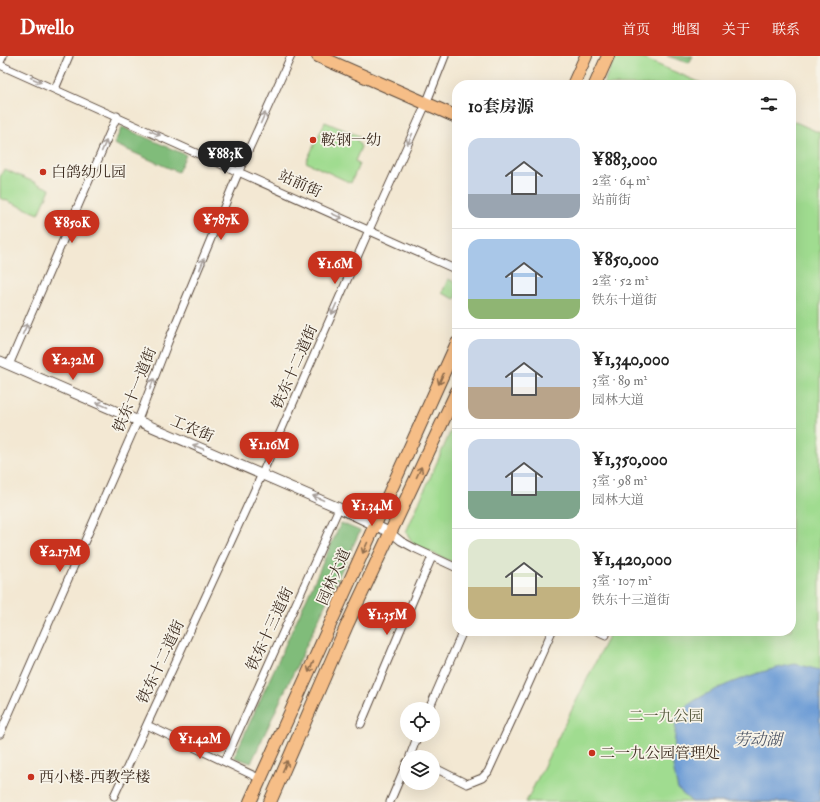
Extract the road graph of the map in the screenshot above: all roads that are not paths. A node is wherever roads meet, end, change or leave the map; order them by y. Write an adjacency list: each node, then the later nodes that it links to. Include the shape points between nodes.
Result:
1 (3, 56): 8 (street)
2 (68, 56): 11 (street)
3 (291, 56): 15 (street, 铁东十一道街, one-way to 3)
4 (318, 56): 12 (main road)
5 (445, 56): 12 (street, 铁东十二道街)
6 (586, 56): 9 (main road)
7 (608, 56): 10 (main road)
8 (0, 63): 11 (street, 站前街, one-way to 11)
9 (575, 80)
10 (597, 80)
11 (55, 89): 14 (street, 站前街)
12 (426, 104): 13 (main road); 16 (street, 铁东十二道街, one-way to 16)
13 (452, 115)
14 (117, 116): 15 (street, 站前街, one-way to 15); 20 (street, one-way to 14)
15 (239, 171): 16 (street, 站前街, one-way to 16); 22 (street, 铁东十一道街, one-way to 15)
16 (369, 230): 17 (street, 站前街); 23 (street, 铁东十二道街, one-way to 23)
17 (452, 268)
18 (452, 354): 25 (main road, 园林大道, one-way to 25)
19 (0, 361): 20 (street, 工农街)
20 (9, 365): 22 (street, 工农街, one-way to 20)
21 (452, 402): 27 (main road, one-way to 21)
22 (138, 420): 23 (street, 工农街, one-way to 22); 35 (street, 铁东十一道街)
23 (262, 474): 24 (street, 工农街, one-way to 23); 34 (street, 铁东十二道街)
24 (339, 508): 26 (street, 工农街); 36 (street, 铁东十三道街)
25 (381, 511): 26 (main road, 园林大道); 27 (street, via 382,522)
26 (375, 525): 27 (street, 工农街); 38 (main road, 园林大道, one-way to 38)
27 (391, 533): 28 (street, 工农街); 42 (main road, one-way to 27, via 347,625)
28 (432, 557): 29 (street, 工农街); 33 (street)
29 (452, 566)
30 (461, 636): 32 (street)
31 (550, 636): 37 (street, via 488,772 482,778 467,784)
32 (432, 702)
33 (361, 724)
34 (147, 725): 36 (street); 40 (street, 铁东十二道街)
35 (0, 731)
36 (225, 761): 38 (street)
37 (440, 770)
38 (261, 779): 41 (main road, 园林大道)
39 (400, 779): 43 (street)
40 (114, 796)
41 (250, 802)
42 (270, 802)
43 (390, 802)

